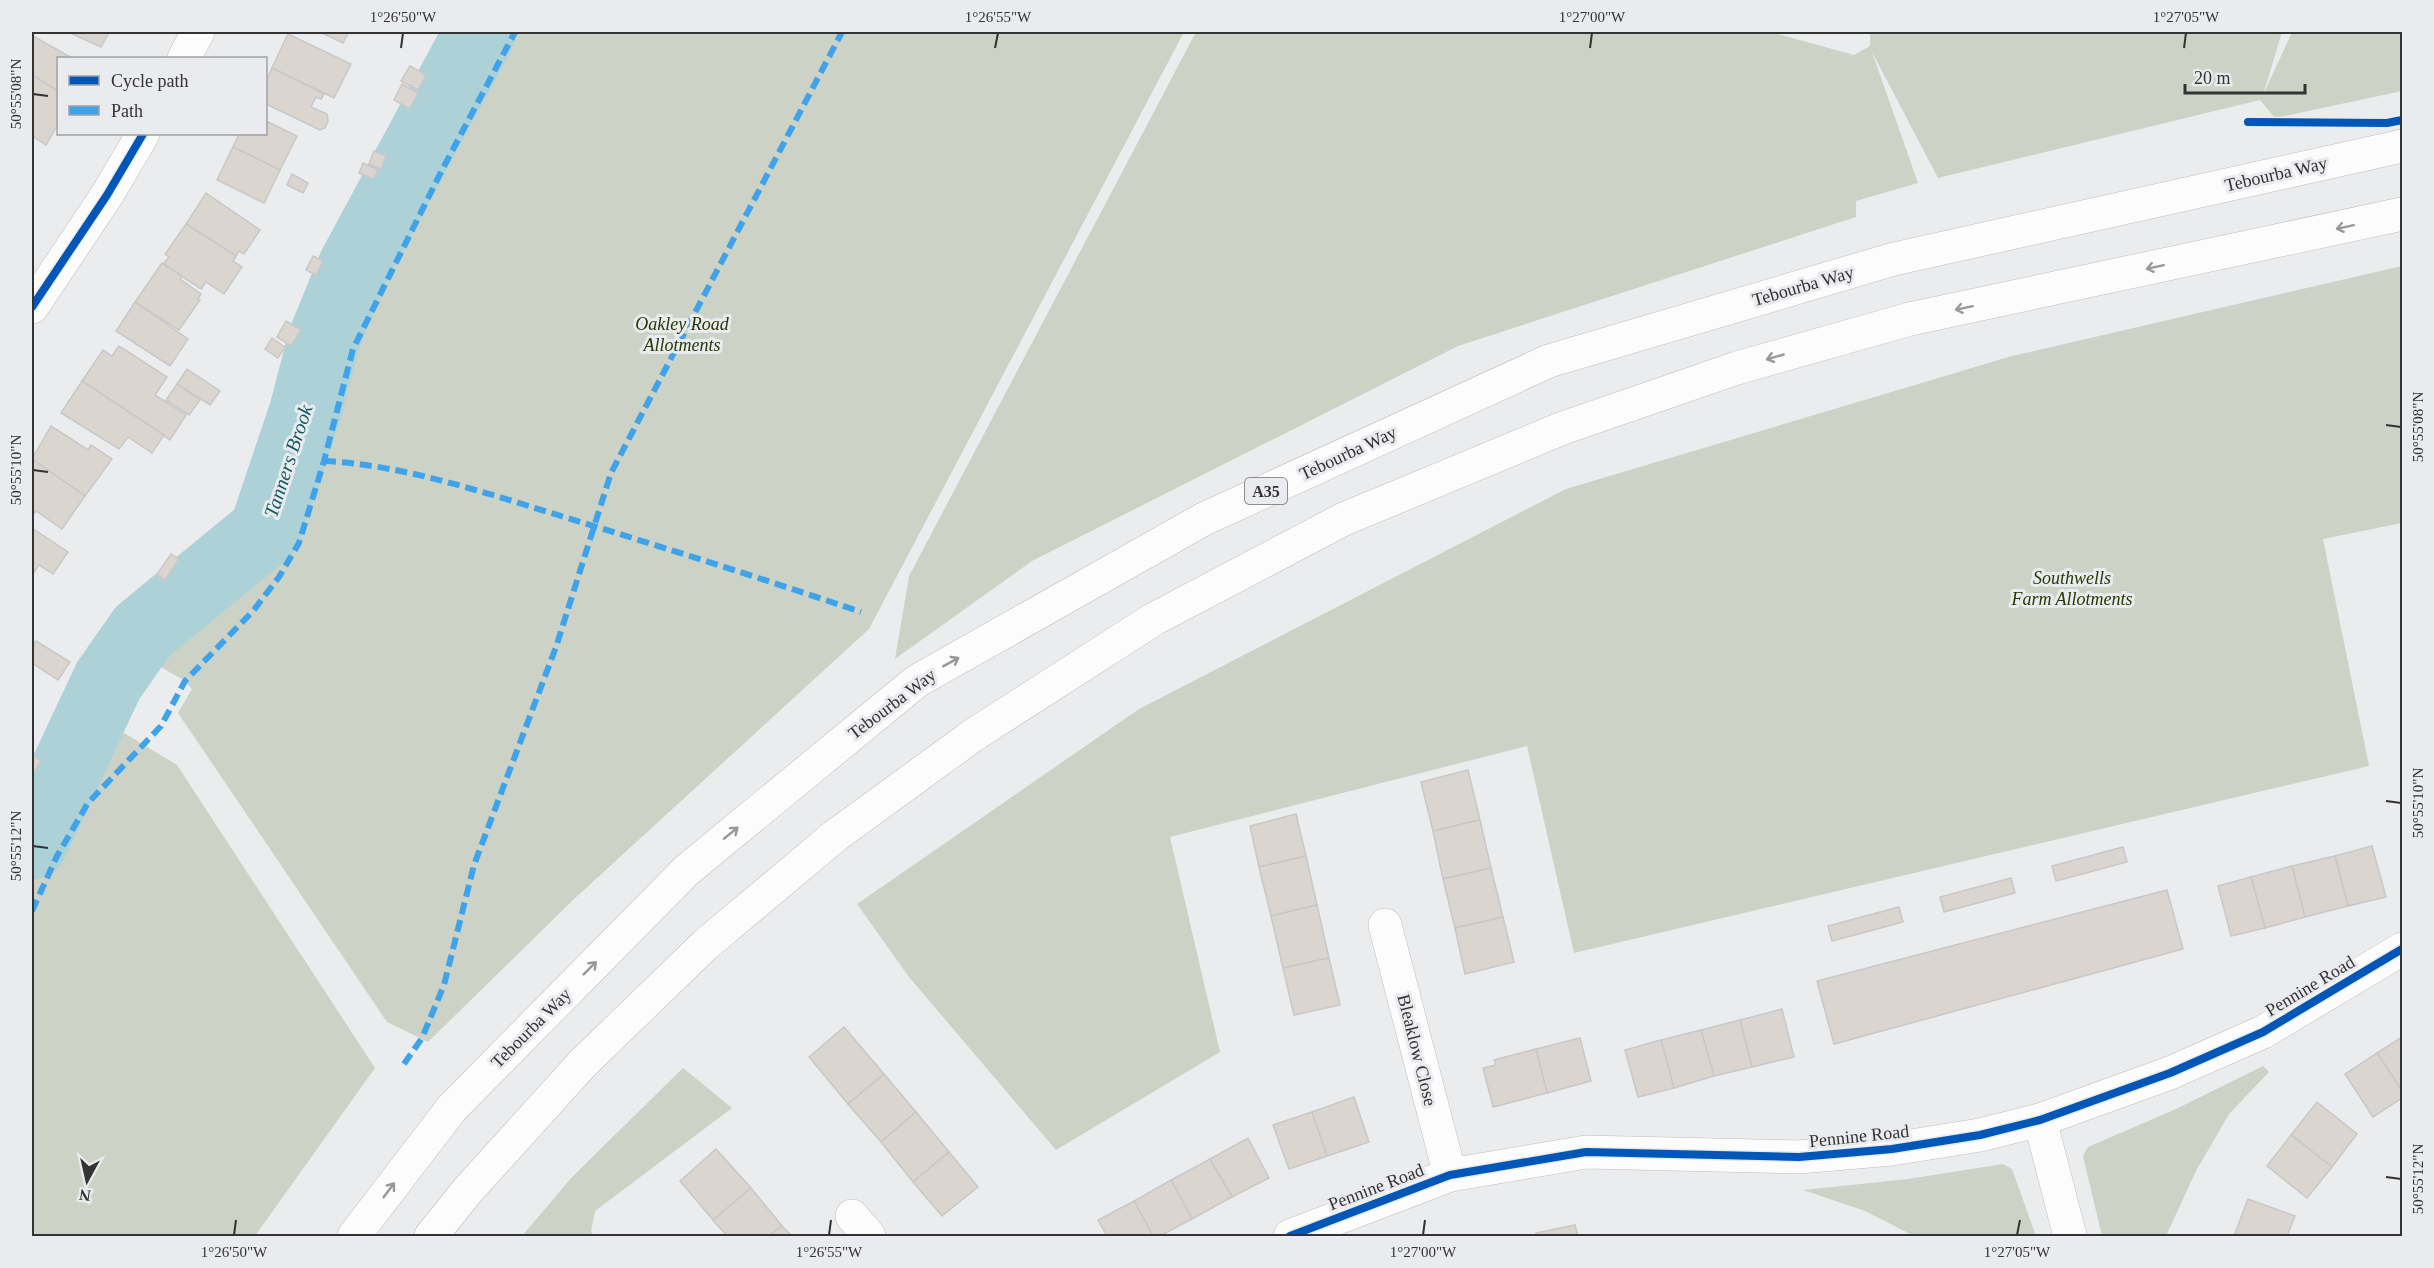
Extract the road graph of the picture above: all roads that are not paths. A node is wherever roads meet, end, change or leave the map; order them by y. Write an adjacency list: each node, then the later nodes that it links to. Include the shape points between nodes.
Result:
1 (198, 32): 2 (main road)
2 (185, 57)
3 (142, 135): 6 (main road)
4 (2403, 146): 11 (main road, Tebourba Way / A35, one-way to 4, via 452,1108 687,870 917,681 1204,519 1549,361 1894,260)
5 (2403, 214): 12 (main road, one-way to 12, via 1910,319 1737,368 1563,428 1344,519 1154,619 972,736 835,836 705,945 582,1064)
6 (32, 307)
7 (1385, 924): 10 (main road, Bleaklow Close)
8 (2403, 949): 9 (main road, Pennine Road, via 2263,1032 2170,1073)
9 (2040, 1120): 10 (main road, Pennine Road, via 1980,1135 1892,1149 1798,1157 1586,1152); 14 (main road)
10 (1450, 1175): 13 (main road, Pennine Road)
11 (354, 1236)
12 (431, 1236)
13 (1290, 1236)
14 (2070, 1236)

